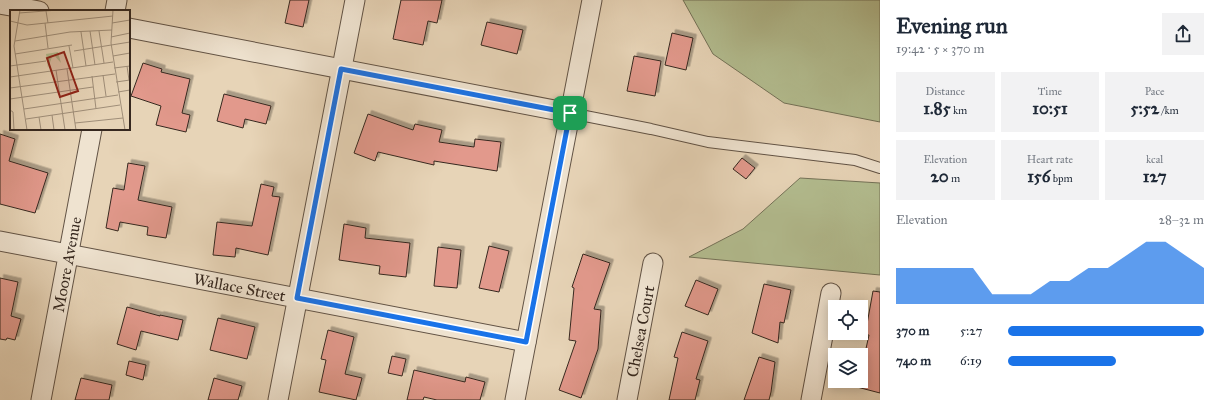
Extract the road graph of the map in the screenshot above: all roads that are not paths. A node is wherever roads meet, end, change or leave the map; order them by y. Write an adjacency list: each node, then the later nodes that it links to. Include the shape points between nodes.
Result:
1 (117, 0): 6 (street)
2 (355, 0): 8 (street)
3 (592, 0): 9 (street)
4 (0, 4): 5 (street)
5 (33, 10)
6 (115, 10)
7 (130, 28): 8 (street)
8 (341, 69): 9 (street); 16 (street)
9 (570, 113): 11 (lane, via 708,142 855,160); 17 (street)
10 (92, 130): 13 (street, Moore Avenue)
11 (880, 168)
12 (0, 241): 13 (street, Wallace Street)
13 (68, 254): 16 (street, Wallace Street); 18 (street, Moore Avenue)
14 (653, 263): 21 (street, Chelsea Court)
15 (831, 293): 22 (street)
16 (297, 298): 17 (street, Wallace Street); 19 (street)
17 (526, 342): 20 (street)
18 (41, 400)
19 (278, 400)
20 (515, 400)
21 (627, 400)
22 (811, 400)

